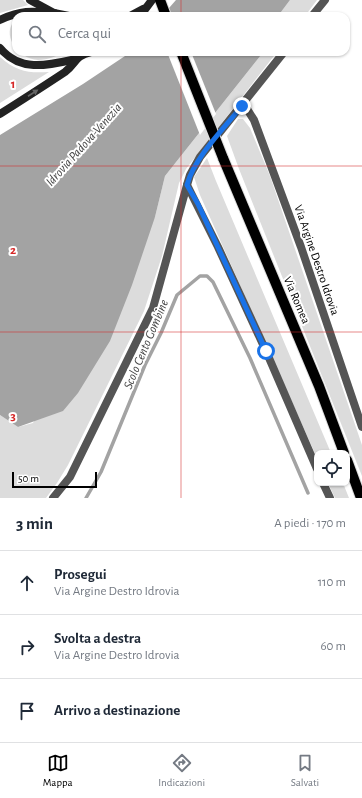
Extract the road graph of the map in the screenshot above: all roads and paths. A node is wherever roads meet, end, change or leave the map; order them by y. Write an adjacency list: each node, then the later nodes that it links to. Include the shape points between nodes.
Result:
1 (30, 0): 7 (main road)
2 (160, 0): 10 (main road)
3 (325, 0): 11 (street)
4 (149, 3): 8 (main road); 9 (main road)
5 (23, 12): 6 (main road)
6 (41, 12)
7 (52, 12)
8 (136, 12)
9 (143, 12)
10 (164, 12)
11 (315, 12)
12 (12, 14): 13 (main road)
13 (0, 20)
14 (0, 48): 18 (main road, via 23,64 45,66)
15 (81, 56): 18 (main road)
16 (182, 56): 23 (main road, Via Romea, bridge, via 319,386)
17 (281, 56): 19 (street)
18 (76, 59): 20 (main road, one-way to 18, via 67,70)
19 (242, 106): 21 (street, via 200,157); 22 (street, Via Argine Destro Idrovia, via 254,120)
20 (0, 114)
21 (187, 185): 24 (street, via 266,351); 27 (street, via 153,308 70,477)
22 (362, 427)
23 (343, 450)
24 (314, 462)
25 (350, 468): 29 (main road)
26 (324, 486): 28 (street)
27 (53, 498)
28 (330, 498)
29 (362, 498)

